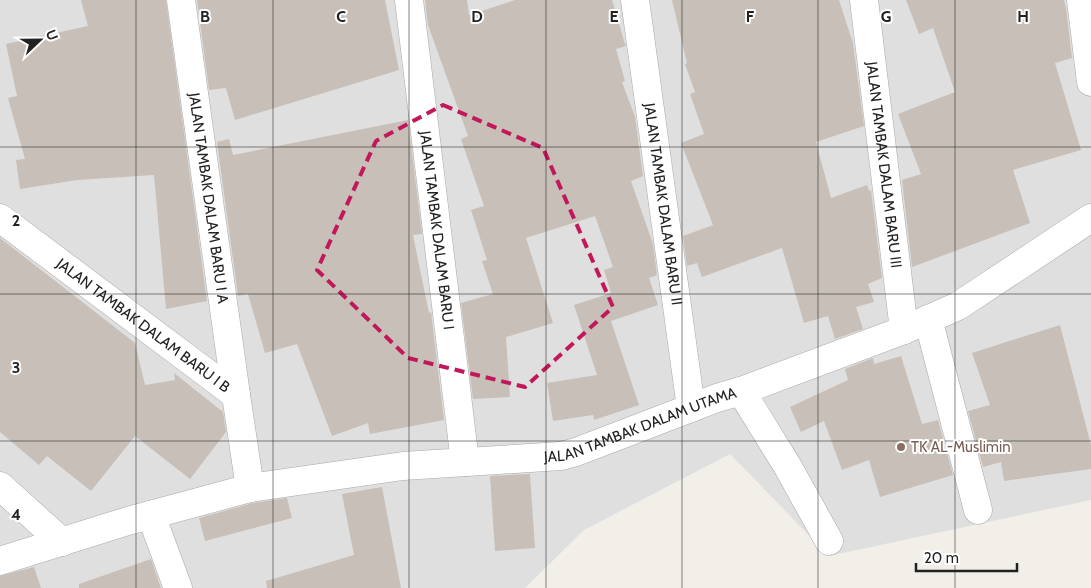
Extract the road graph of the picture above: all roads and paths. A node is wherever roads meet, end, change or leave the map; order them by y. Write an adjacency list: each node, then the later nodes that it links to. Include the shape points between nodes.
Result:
1 (181, 0): 12 (street, JALAN TAMBAK DALAM BARU I A)
2 (409, 0): 14 (street, JALAN TAMBAK DALAM BARU I)
3 (635, 0): 13 (street, JALAN TAMBAK DALAM BARU II)
4 (864, 0): 10 (street, JALAN TAMBAK DALAM BARU III)
5 (1081, 0): 6 (street)
6 (1091, 82)
7 (0, 218): 12 (street, JALAN TAMBAK DALAM BARU I B)
8 (1091, 218): 9 (street, JALAN TAMBAK DALAM UTAMA, via 958,306)
9 (928, 319): 10 (street, JALAN TAMBAK DALAM UTAMA); 17 (street)
10 (904, 330): 11 (street, JALAN TAMBAK DALAM UTAMA)
11 (741, 391): 13 (street, JALAN TAMBAK DALAM UTAMA); 19 (street)
12 (236, 395): 16 (street, JALAN TAMBAK DALAM BARU I B)
13 (691, 408): 14 (street, JALAN TAMBAK DALAM UTAMA, via 561,456)
14 (466, 462): 16 (street, JALAN TAMBAK DALAM UTAMA, via 402,466)
15 (0, 486): 20 (street)
16 (250, 488): 18 (street, JALAN TAMBAK DALAM UTAMA)
17 (978, 510)
18 (151, 515): 20 (street, JALAN TAMBAK DALAM UTAMA); 22 (street)
19 (830, 541)
20 (62, 542): 21 (street, JALAN TAMBAK DALAM UTAMA)
21 (0, 561)
22 (178, 588)

